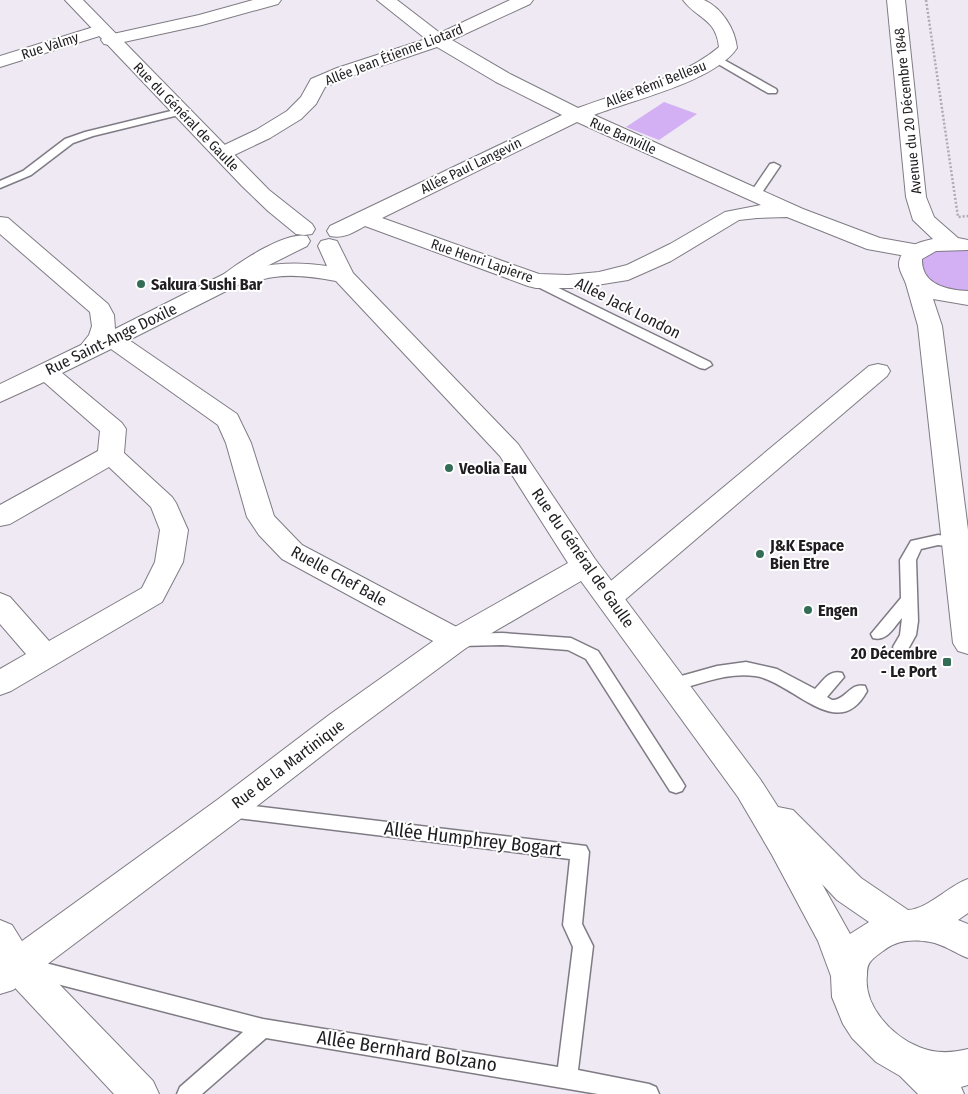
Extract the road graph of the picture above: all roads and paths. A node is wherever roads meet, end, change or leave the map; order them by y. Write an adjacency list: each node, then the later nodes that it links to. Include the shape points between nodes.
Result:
1 (74, 0): 8 (street, Rue du Général de Gaulle)
2 (272, 0): 8 (street, Rue Valmy, via 202,20)
3 (386, 0): 9 (street, Rue Banville)
4 (524, 0): 9 (street, Allée Jean Étienne Liotard)
5 (692, 0): 10 (street, Allée Rémi Belleau, via 726,31 728,48)
6 (896, 0): 22 (street, Avenue du 20 Décembre 1848, via 916,197)
7 (926, 0): 20 (path, via 958,217)
8 (105, 35): 11 (street, Rue Valmy); 13 (street, Rue du Général de Gaulle)
9 (439, 40): 14 (street, Rue Banville, via 503,78); 15 (street, Allée Jean Étienne Liotard, via 318,84 309,100 294,115)
10 (717, 59): 12 (lane); 14 (street, Allée Rémi Belleau, via 684,75)
11 (0, 62)
12 (772, 91)
13 (183, 111): 15 (street, Rue du Général de Gaulle); 17 (lane, via 69,141 27,173)
14 (577, 115): 18 (street, Rue Banville); 21 (street, Allée Paul Langevin)
15 (224, 154): 24 (street, Rue du Général de Gaulle)
16 (774, 166): 18 (lane)
17 (0, 185)
18 (755, 195): 19 (street, Rue Banville)
19 (796, 213): 26 (street, Rue Banville); 32 (street, Rue Henri Lapierre, via 762,211 732,216 674,251 621,274 585,281)
20 (968, 216)
21 (366, 218): 25 (street, Allée Paul Langevin); 32 (street, Rue Henri Lapierre)
22 (924, 220): 27 (street); 28 (street, Avenue du 20 Décembre 1848)
23 (0, 223): 34 (street)
24 (302, 235): 25 (street, Rue Saint-Ange Doxile, via 311,226 327,225); 31 (street, Rue Saint-Ange Doxile)
25 (333, 238): 29 (street, Rue du Général de Gaulle)
26 (875, 244): 28 (street, Rue Banville); 30 (street, Rue Banville)
27 (960, 244): 28 (street, Rue Banville)
28 (921, 249): 30 (street, Avenue du 20 Décembre 1848, via 911,257 909,265)
29 (343, 276): 31 (street, via 303,268 282,268); 45 (street, Rue du Général de Gaulle, via 509,450)
30 (914, 276): 33 (street, Rue Banville, via 935,292); 36 (street)
31 (232, 279): 35 (street, Rue Saint-Ange Doxile)
32 (536, 281): 38 (lane, Allée Jack London)
33 (966, 298): 36 (street, via 943,307)
34 (100, 309): 35 (street, via 129,317); 37 (street, via 106,319)
35 (169, 312): 37 (street, Rue Saint-Ange Doxile)
36 (930, 326): 44 (street)
37 (101, 345): 39 (street, Rue Saint-Ange Doxile); 50 (street, Ruelle Chef Bale, via 228,420 238,438 259,512 292,552)
38 (705, 365)
39 (44, 371): 41 (street, Rue Saint-Ange Doxile); 42 (street, via 113,429)
40 (878, 371): 46 (street)
41 (0, 394)
42 (111, 455): 43 (street); 53 (street, via 163,503 174,530 169,562 152,595)
43 (0, 517)
44 (957, 542): 47 (lane, via 938,540 916,545 908,560); 51 (street)
45 (586, 566): 46 (street, Rue du Général de Gaulle); 50 (street, Rue de la Martinique)
46 (610, 597): 56 (street, Rue du Général de Gaulle)
47 (909, 600): 49 (lane); 52 (lane, via 908,635)
48 (0, 604): 53 (street)
49 (879, 634)
50 (456, 640): 59 (lane, via 502,639 571,644 592,655); 61 (street, Rue de la Martinique)
51 (968, 643)
52 (901, 647)
53 (45, 657): 55 (street)
54 (836, 677): 58 (lane)
55 (0, 683)
56 (673, 685): 58 (lane, via 734,669 750,669 786,680); 60 (street, Rue du Général de Gaulle)
57 (859, 691): 58 (lane, via 841,707 828,706)
58 (815, 699)
59 (676, 786)
60 (749, 788): 63 (street, Rue du Général de Gaulle, via 848,889); 66 (street, Rue du Général de Gaulle, via 833,934)
61 (228, 810): 65 (street, Rue de la Martinique); 70 (lane, Allée Humphrey Bogart, via 580,852 572,925 583,946)
62 (968, 894): 63 (street)
63 (912, 924): 64 (street, Rue du Général de Gaulle, via 943,930); 66 (street, via 876,933 857,950)
64 (968, 942)
65 (6, 960): 67 (lane, Allée Bernhard Bolzano); 71 (street)
66 (848, 975): 68 (street, via 851,1002 864,1027 886,1050)
67 (263, 1028): 70 (lane, Allée Bernhard Bolzano); 72 (lane)
68 (914, 1065): 69 (street, via 937,1070); 74 (street)
69 (968, 1067)
70 (567, 1078): 73 (lane, Allée Bernhard Bolzano)
71 (140, 1094)
72 (187, 1094)
73 (649, 1094)
74 (945, 1094)

